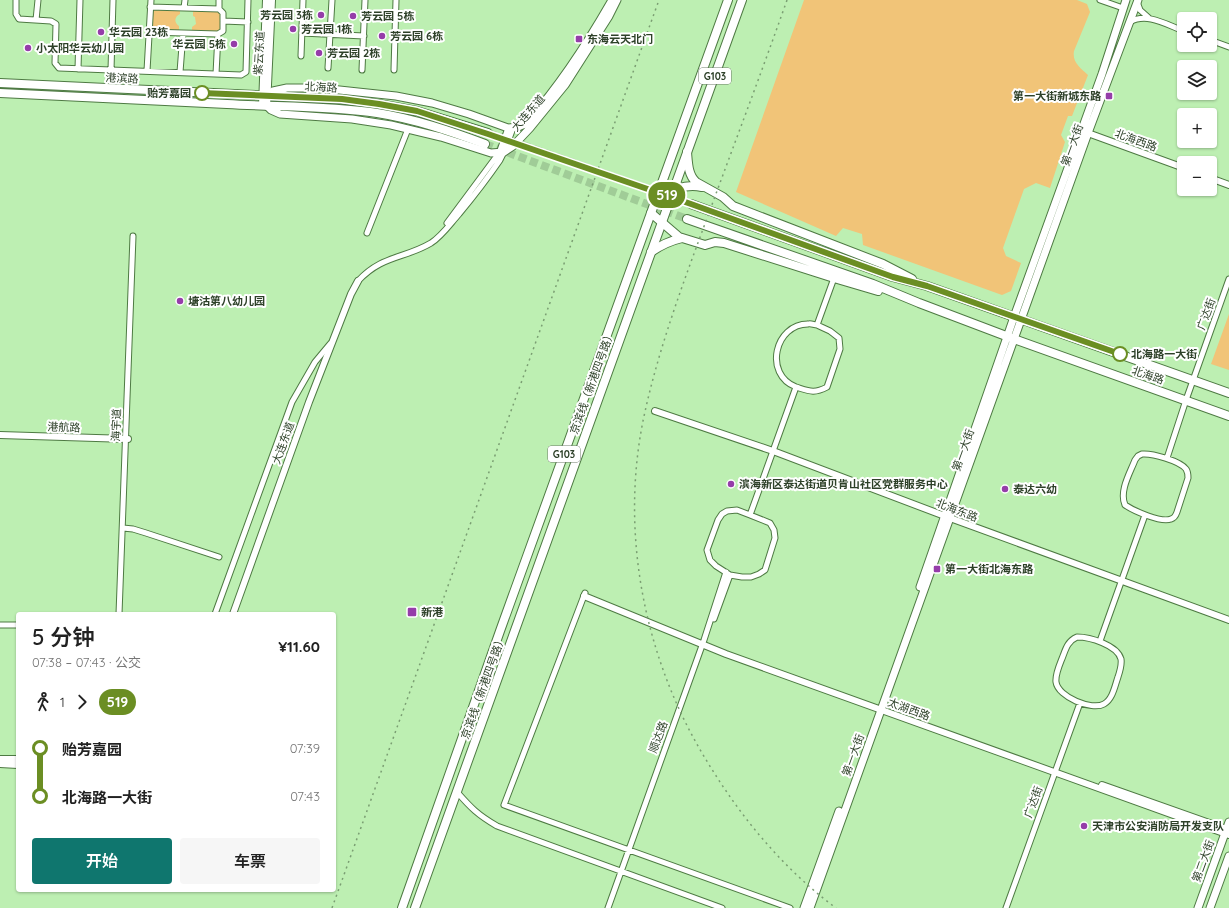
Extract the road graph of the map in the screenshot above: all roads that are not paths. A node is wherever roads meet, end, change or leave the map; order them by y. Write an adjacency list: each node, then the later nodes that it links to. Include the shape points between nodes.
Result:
1 (16, 0): 27 (street, via 16,14 19,19)
2 (38, 0): 27 (street)
3 (80, 0): 41 (street)
4 (113, 0): 43 (street)
5 (151, 0): 22 (street)
6 (185, 0): 23 (street)
7 (219, 0): 25 (street)
8 (248, 0): 29 (street)
9 (266, 0): 55 (street, 紫云东道)
10 (272, 0): 55 (street, 紫云东道)
11 (303, 0): 34 (street)
12 (332, 0): 36 (street)
13 (365, 0): 37 (street)
14 (396, 0): 45 (street)
15 (612, 0): 57 (main road, 大连东道, via 565,75 525,124)
16 (617, 0): 63 (main road, 大连东道, via 565,85 530,128 513,146)
17 (728, 0): 69 (main road, 京滨线（新港四号路） / G103)
18 (742, 0): 62 (main road, 京滨线（新港四号路） / G103)
19 (1100, 0): 24 (street)
20 (1126, 0): 24 (main road, 第一大街)
21 (1138, 1): 26 (street, via 1140,10); 30 (main road, 第一大街)
22 (150, 7): 23 (street); 32 (street)
23 (184, 8): 25 (street)
24 (1123, 8): 59 (main road, 第一大街)
25 (219, 9): 28 (street, via 223,13)
26 (1149, 18): 30 (street); 31 (street)
27 (36, 20): 41 (street, via 56,24 55,63 59,68)
28 (223, 21): 29 (street); 35 (street, via 222,30)
29 (248, 22): 48 (street, via 246,72 241,75)
30 (1130, 22): 59 (main road, 第一大街)
31 (1177, 28)
32 (149, 32): 33 (street); 46 (street)
33 (183, 33): 35 (street); 47 (street)
34 (302, 33): 36 (street); 40 (street)
35 (218, 34): 48 (street)
36 (330, 35): 37 (street); 42 (street)
37 (364, 36): 44 (street)
38 (1217, 43): 39 (street)
39 (1229, 47)
40 (301, 56)
41 (78, 68): 43 (street)
42 (328, 68)
43 (111, 70): 46 (street)
44 (362, 70)
45 (394, 70)
46 (148, 71): 47 (street)
47 (180, 72): 48 (street)
48 (216, 74)
49 (0, 79): 51 (main road)
50 (0, 83): 51 (main road, 港滨路)
51 (10, 84): 55 (main road, 港滨路)
52 (0, 89): 54 (main road)
53 (0, 93): 54 (main road, 港滨路)
54 (10, 93): 56 (main road, 港滨路)
55 (265, 95): 56 (street, 紫云东道); 57 (main road, 大连东道, via 278,89 321,88 396,96 432,103); 60 (main road, 北海路, via 342,99 379,104 417,111)
56 (264, 106): 58 (main road, via 280,114 352,119); 61 (main road, 北海路, via 384,114)
57 (510, 128): 63 (street)
58 (408, 129): 63 (main road, via 490,153); 74 (street)
59 (1085, 132): 64 (street, 北海西路); 83 (main road, 第一大街)
60 (488, 134)
61 (485, 144)
62 (687, 151): 67 (main road, via 692,179); 68 (main road, 京滨线（新港四号路） / G103)
63 (502, 152): 80 (street, via 434,237 421,245 375,263 362,273)
64 (1177, 165)
65 (1217, 181): 66 (street)
66 (1229, 185)
67 (707, 188): 68 (main road, via 688,186); 81 (main road, via 733,206 884,264)
68 (673, 190): 69 (main road); 73 (main road, 京滨线（新港四号路） / G103)
69 (655, 200): 71 (main road, 京滨线（新港四号路） / G103)
70 (691, 204): 81 (main road, via 893,277)
71 (651, 213): 73 (main road); 126 (main road, 京滨线（新港四号路） / G103)
72 (687, 219): 82 (main road, via 873,284)
73 (661, 223): 76 (main road); 77 (main road, 京滨线（新港四号路） / G103)
74 (367, 233)
75 (134, 236): 95 (street, 海宇道)
76 (682, 238): 77 (main road, via 660,245); 78 (main road, via 705,245 724,243)
77 (651, 252): 121 (main road, 京滨线（新港四号路） / G103)
78 (834, 278): 82 (main road); 84 (street)
79 (1229, 279): 87 (street, 广达街)
80 (358, 281): 85 (street, 大连东道)
81 (927, 286): 83 (main road, 北海路)
82 (919, 303): 86 (main road)
83 (1017, 319): 86 (main road, 第一大街); 87 (main road, 北海路)
84 (817, 325): 88 (street, via 808,324 792,328 784,334 777,353 776,363 780,376); 88 (street, via 839,338 840,349 827,387 812,392)
85 (335, 338): 107 (street, via 315,362 292,402); 108 (street, 大连东道, via 309,402)
86 (1011, 338): 90 (main road, 北海路); 100 (main road, 第一大街)
87 (1193, 380): 89 (main road, 北海路); 90 (street, 广达街)
88 (796, 387): 96 (street)
89 (1229, 393)
90 (1186, 400): 92 (main road, 北海路); 97 (street, 广达街)
91 (655, 410): 96 (street, 北海东路)
92 (1229, 416)
93 (0, 435): 95 (street, 港航路)
94 (0, 438): 95 (street, 港航路)
95 (127, 441): 101 (street, 海宇道)
96 (773, 451): 98 (street); 100 (street, 北海东路)
97 (1167, 458): 99 (street, via 1186,468 1188,475 1177,512 1171,520); 99 (street, via 1146,454 1134,460 1123,500 1125,505)
98 (750, 515): 103 (street, via 737,510 727,511 718,520 707,550 710,560); 103 (street, via 770,523 774,530 775,538 765,570 751,577)
99 (1145, 515): 104 (street)
100 (948, 517): 104 (street, 北海东路); 115 (main road, 第一大街)
101 (124, 528): 102 (street); 106 (street, 海宇道)
102 (219, 557)
103 (728, 574): 113 (street, 顺达路)
104 (1121, 581): 109 (street, 北海东路); 112 (street)
105 (585, 594): 113 (street, 太湖西路); 123 (street, via 504,805)
106 (120, 612)
107 (216, 612)
108 (234, 612)
109 (1229, 620)
110 (0, 625): 111 (street)
111 (16, 625)
112 (1100, 641): 114 (street, via 1120,656 1121,660 1112,694 1108,701 1098,706); 114 (street, via 1082,637 1072,640 1056,675 1058,689)
113 (704, 643): 115 (street, 太湖西路); 123 (street, 顺达路)
114 (1080, 703): 120 (street, 广达街)
115 (879, 707): 120 (street, 太湖西路); 132 (main road, 第一大街); 133 (main road, 第一大街)
116 (0, 759): 117 (street)
117 (16, 759)
118 (0, 764): 119 (street)
119 (16, 765)
120 (1055, 770): 122 (street, 太湖西路); 134 (street, 广达街)
121 (457, 792): 125 (street, via 470,808 496,826); 127 (main road, 京滨线（新港四号路） / G103)
122 (1228, 830): 135 (main road, 第二大街)
123 (630, 851): 125 (street, 顺达路); 131 (street)
124 (1229, 856): 136 (main road, 第二大街)
125 (623, 872): 128 (street, 顺达路); 129 (street, 顺达路); 130 (street)
126 (402, 908)
127 (415, 908)
128 (608, 908)
129 (611, 908)
130 (722, 908)
131 (790, 908)
132 (804, 908)
133 (810, 908)
134 (1006, 908)
135 (1198, 908)
136 (1210, 908)

